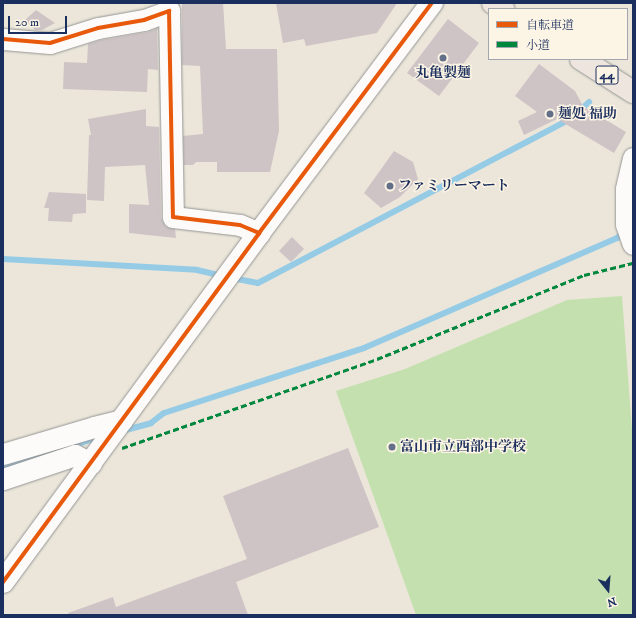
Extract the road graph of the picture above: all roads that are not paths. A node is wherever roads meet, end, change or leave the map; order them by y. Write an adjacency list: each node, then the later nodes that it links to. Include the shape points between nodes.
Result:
1 (432, 3): 6 (street)
2 (3, 39): 6 (street, via 50,43 98,28 144,20 169,11 173,217 240,225)
3 (583, 60): 4 (main road, 44)
4 (633, 92)
5 (633, 158): 7 (street, via 626,189)
6 (259, 233): 8 (street)
7 (629, 234)
8 (121, 421): 9 (street, via 94,426); 10 (street)
9 (3, 454)
10 (96, 456): 11 (street, via 75,455); 12 (street)
11 (3, 479)
12 (3, 582)

